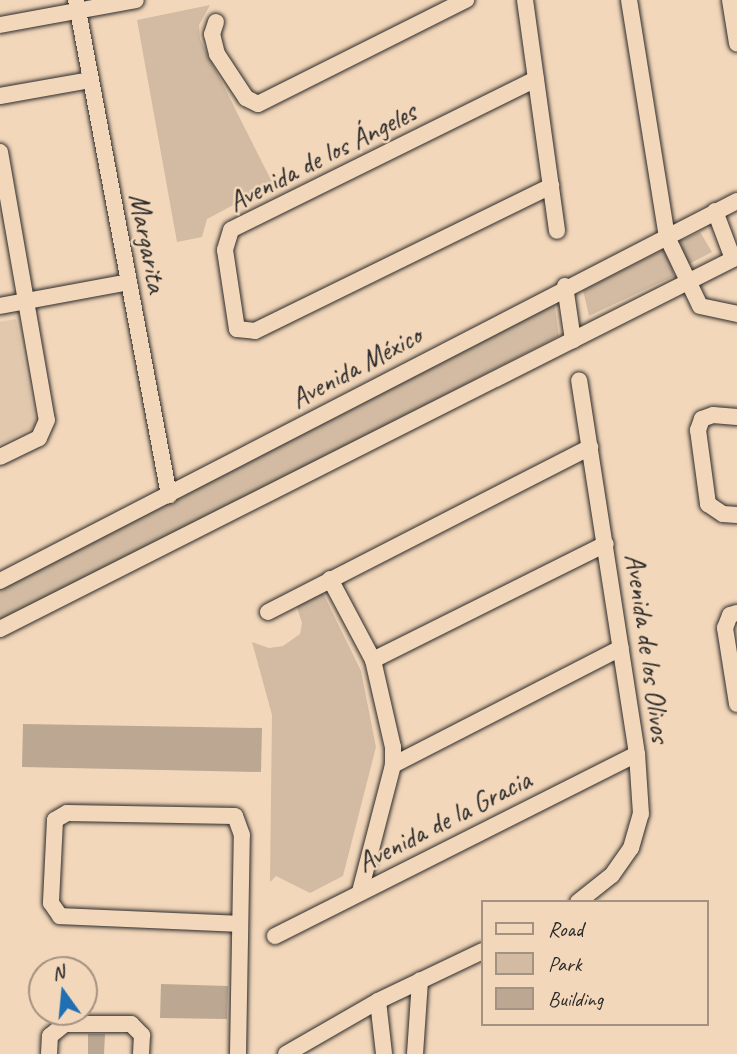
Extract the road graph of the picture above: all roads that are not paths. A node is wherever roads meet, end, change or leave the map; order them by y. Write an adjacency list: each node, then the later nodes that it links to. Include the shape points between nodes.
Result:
1 (136, 0): 6 (street)
2 (466, 0): 7 (street, via 258,104 246,98 217,54 212,34)
3 (524, 0): 10 (street)
4 (629, 0): 19 (street)
5 (730, 0): 9 (street)
6 (77, 5): 8 (street); 11 (street, Margarita)
7 (216, 22)
8 (0, 25)
9 (737, 43)
10 (536, 79): 14 (street); 14 (street, Avenida de los Ángeles, via 231,230 225,250 237,329 255,331)
11 (90, 80): 12 (street); 21 (street, Margarita)
12 (0, 96)
13 (0, 152): 15 (street)
14 (551, 186): 18 (street)
15 (4, 200): 24 (street)
16 (737, 201): 17 (street, Avenida México)
17 (715, 211): 19 (street, Avenida México); 20 (street)
18 (557, 231)
19 (667, 237): 22 (street); 23 (street, Avenida México)
20 (735, 258): 22 (street)
21 (129, 282): 24 (street); 32 (street, Margarita)
22 (686, 282): 26 (street, via 700,306); 27 (street)
23 (565, 286): 27 (street); 32 (street, Avenida México)
24 (26, 301): 25 (street); 31 (street, via 47,420 39,438)
25 (0, 306)
26 (737, 314)
27 (573, 340): 39 (street)
28 (579, 380): 30 (street, Avenida de los Olivos)
29 (737, 417): 33 (street, via 713,415 702,419 698,430 708,504)
30 (590, 447): 34 (street, Avenida de los Olivos); 35 (street)
31 (0, 457)
32 (169, 495): 36 (street, Avenida México)
33 (734, 515)
34 (606, 544): 40 (street, Avenida de los Olivos); 41 (street)
35 (330, 579): 37 (street); 41 (street)
36 (0, 581)
37 (268, 612)
38 (733, 614): 42 (street, via 725,628)
39 (0, 629)
40 (621, 648): 43 (street, Avenida de los Olivos); 44 (street)
41 (373, 660): 44 (street, via 390,725)
42 (737, 705)
43 (636, 754): 45 (street, Avenida de la Gracia); 46 (street, Avenida de los Olivos, via 641,814 631,848 612,875)
44 (393, 765): 45 (street)
45 (360, 892): 48 (street, Avenida de la Gracia)
46 (581, 900)
47 (240, 924): 47 (street, via 242,835 235,816 67,813 55,820 51,903 60,916); 54 (street)
48 (275, 936)
49 (482, 951): 50 (street)
50 (419, 980): 51 (street); 57 (street)
51 (379, 1001): 55 (street); 56 (street)
52 (50, 1054): 53 (street, via 50,1036 59,1027 105,1024 136,1026 142,1035)
53 (141, 1054)
54 (238, 1054)
55 (286, 1054)
56 (384, 1054)
57 (415, 1054)

